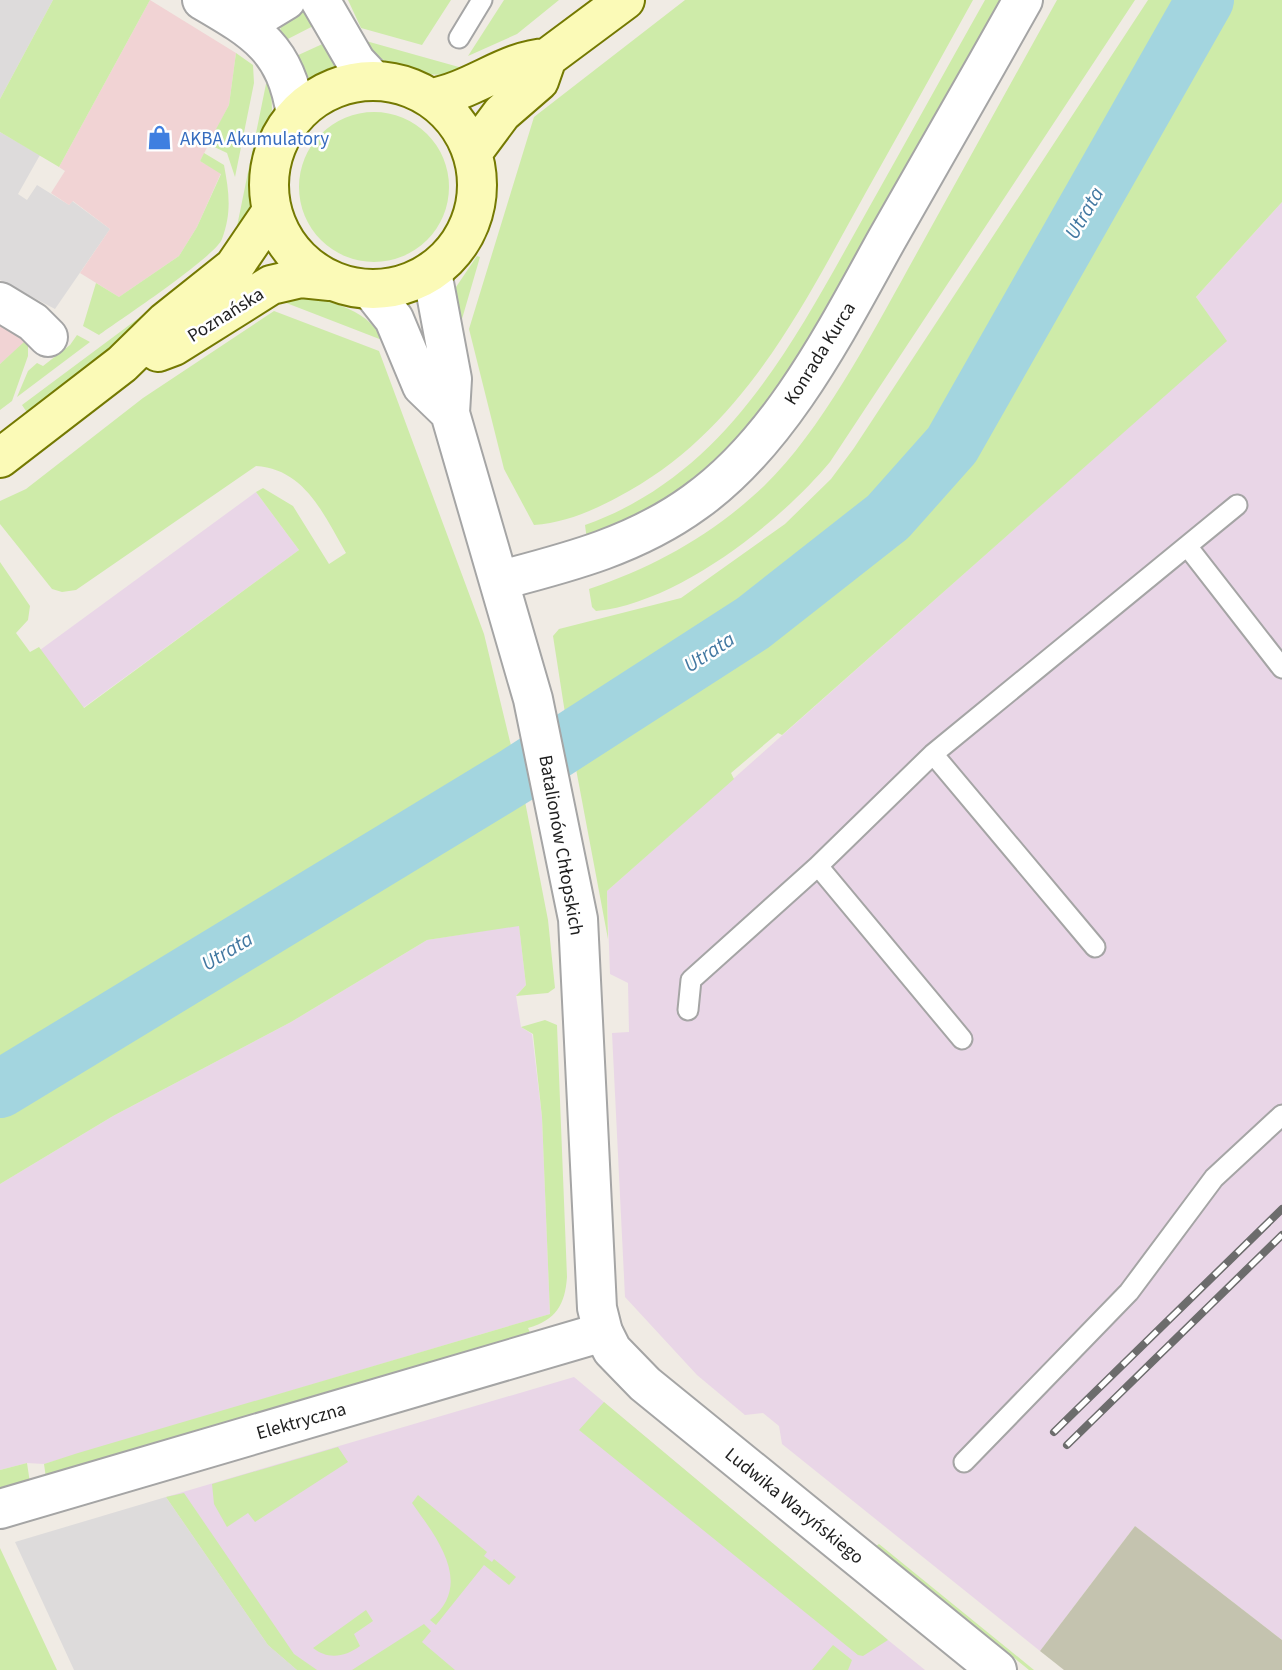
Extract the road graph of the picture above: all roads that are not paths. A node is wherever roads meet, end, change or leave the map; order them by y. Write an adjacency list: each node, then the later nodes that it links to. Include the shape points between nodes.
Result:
1 (286, 0): 6 (street, via 258,17)
2 (320, 0): 9 (street, via 349,52)
3 (482, 0): 7 (lane)
4 (625, 0): 8 (main road)
5 (1023, 0): 24 (street, Konrada Kurca, via 839,325 770,430 697,501 647,533 606,551)
6 (218, 9): 11 (street, via 259,36 279,58)
7 (458, 38)
8 (547, 58): 10 (main road, via 526,59 467,89); 12 (main road, via 539,81 502,113)
9 (374, 81): 10 (main road, via 394,82); 11 (main road, via 323,93)
10 (431, 98): 12 (main road, via 449,113)
11 (296, 115): 13 (main road, via 272,160)
12 (473, 152): 14 (main road, via 477,206 468,232)
13 (272, 211): 15 (main road, via 287,245); 19 (main road, Poznańska, via 234,267 165,322)
14 (432, 272): 16 (main road, via 393,288); 20 (street, Batalionów Chłopskich, via 452,379)
15 (330, 281): 16 (main road); 19 (main road, Poznańska, via 301,278 271,285 174,346)
16 (371, 290): 20 (street, Batalionów Chłopskich, via 399,329 422,386)
17 (0, 302): 18 (street, via 33,321)
18 (48, 337)
19 (122, 364): 21 (main road, Poznańska)
20 (450, 413): 24 (street, Batalionów Chłopskich)
21 (0, 458)
22 (1237, 505): 23 (lane)
23 (1187, 546): 25 (lane); 26 (lane)
24 (501, 580): 32 (street, Batalionów Chłopskich, via 533,699 578,919 594,1285)
25 (1282, 668)
26 (933, 754): 27 (lane); 28 (lane)
27 (818, 866): 29 (lane, via 691,981); 30 (lane)
28 (1095, 947)
29 (688, 1010)
30 (961, 1039)
31 (1282, 1115): 33 (lane, via 1214,1178 1129,1292)
32 (603, 1332): 34 (street, Elektryczna); 35 (street, Ludwika Waryńskiego, via 618,1357 645,1384)
33 (964, 1462)
34 (0, 1509)
35 (997, 1670)

